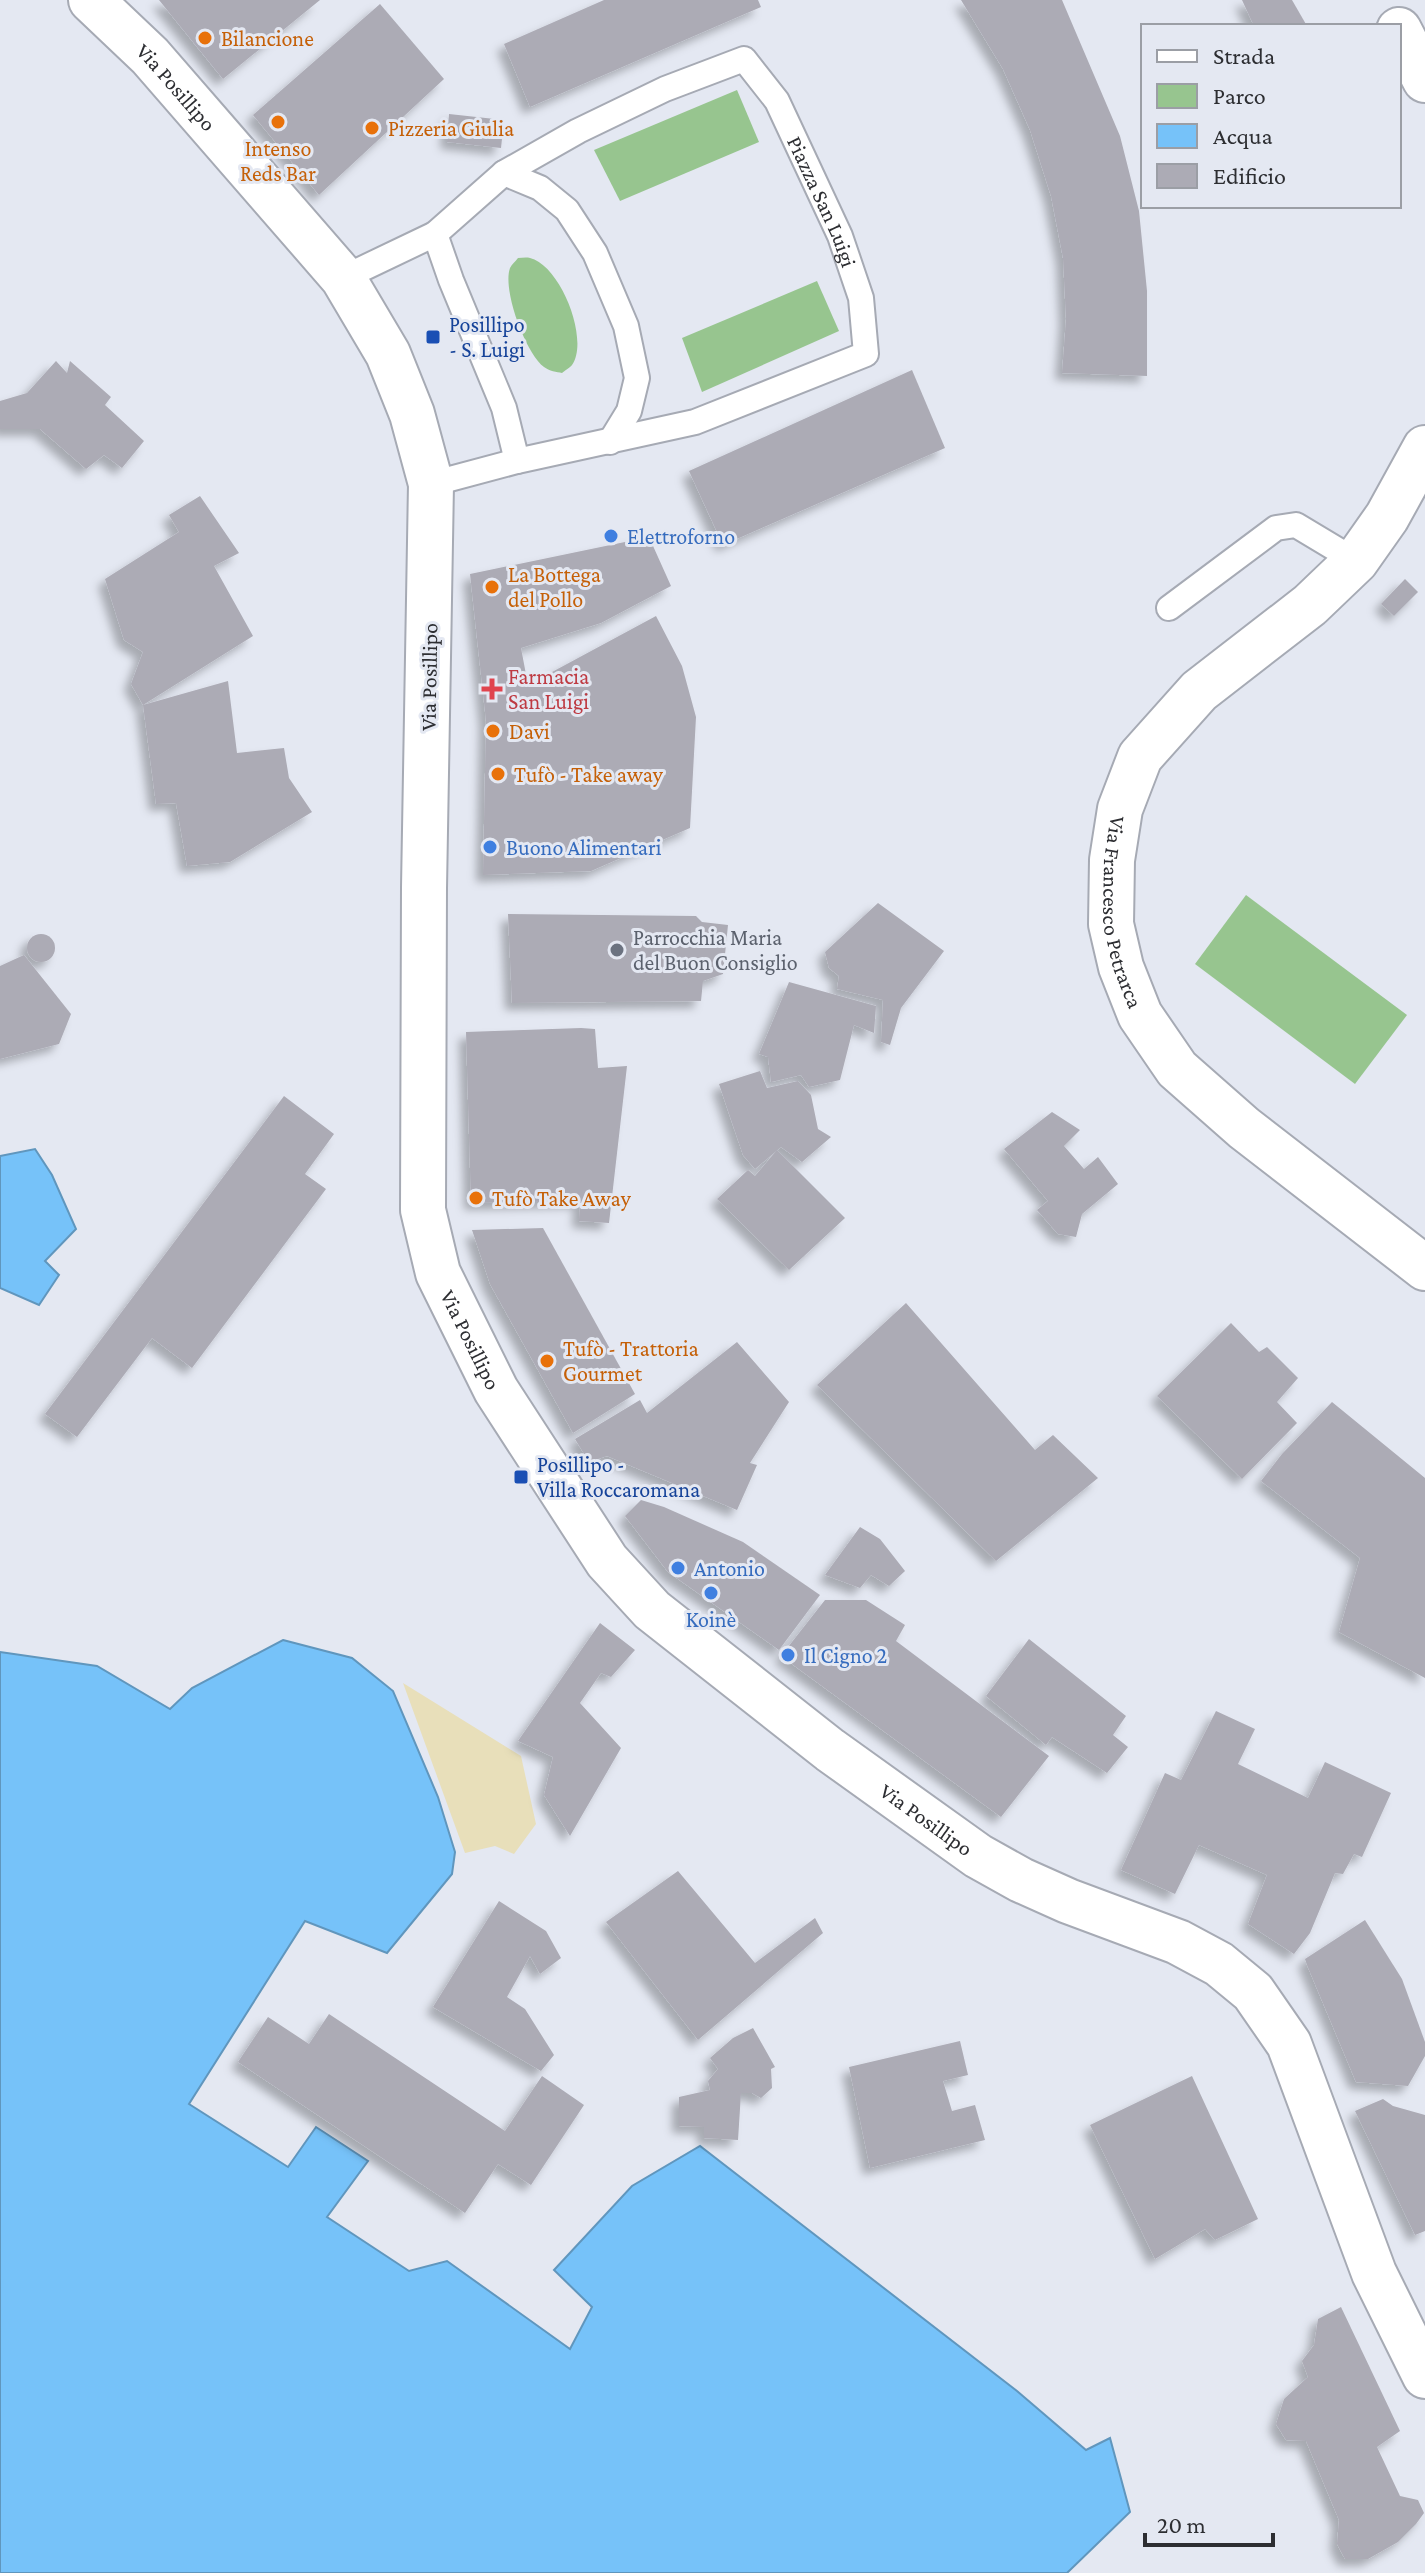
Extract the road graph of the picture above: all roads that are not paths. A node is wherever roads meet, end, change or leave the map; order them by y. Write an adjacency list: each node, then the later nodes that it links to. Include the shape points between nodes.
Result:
1 (91, 0): 8 (street, Via Posillipo, via 150,56)
2 (1381, 0): 3 (street)
3 (1396, 24)
4 (1401, 34): 5 (street)
5 (1425, 80)
6 (504, 173): 7 (lane, Piazza San Luigi); 9 (lane, via 540,188 567,210 595,253 626,326 637,378 629,411); 9 (lane, Piazza San Luigi, via 665,89 744,59 777,101 840,236 861,298 866,354 695,422)
7 (435, 234): 8 (lane, Piazza San Luigi); 11 (lane, via 504,408)
8 (343, 278): 12 (street, Via Posillipo, via 388,354)
9 (610, 442): 11 (lane, Piazza San Luigi)
10 (1425, 448): 13 (street, Via Francesco Petrarca)
11 (517, 461): 12 (lane, Piazza San Luigi)
12 (431, 484): 16 (street, Via Posillipo, via 423,1210 438,1273 496,1390 607,1561 652,1610 830,1750 978,1856 1056,1896 1178,1942 1219,1964 1253,1992 1289,2044 1374,2273)
13 (1356, 561): 14 (lane, via 1296,525 1276,528); 15 (street, Via Francesco Petrarca, via 1310,605 1199,691 1140,757 1120,809 1111,924 1140,1015 1177,1069 1244,1128)
14 (1169, 608)
15 (1425, 1268)
16 (1425, 2376)

